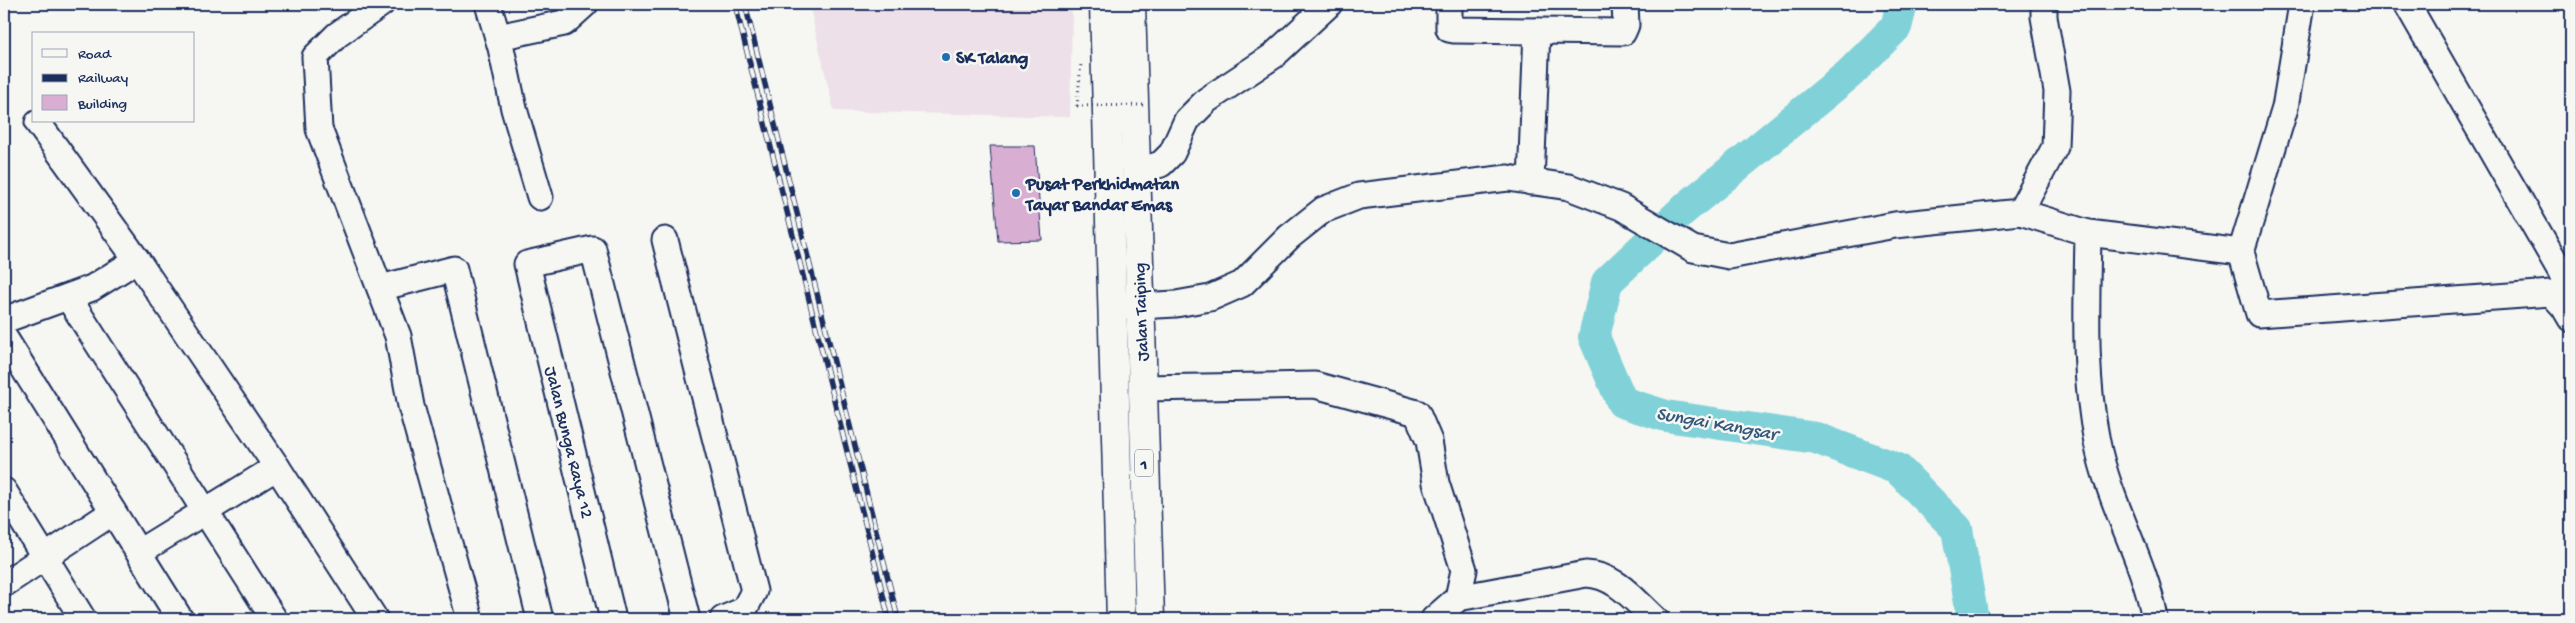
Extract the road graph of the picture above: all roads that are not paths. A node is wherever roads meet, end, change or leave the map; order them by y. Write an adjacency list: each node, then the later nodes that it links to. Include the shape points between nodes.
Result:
1 (381, 4): 23 (street, via 337,35 315,57 319,129)
2 (488, 4): 13 (street)
3 (585, 4): 13 (street, via 564,23)
4 (1104, 4): 27 (highway, Jalan Taiping / 1)
5 (1131, 4): 15 (highway, Jalan Taiping / 1)
6 (1329, 4): 15 (street, via 1273,56 1208,100 1186,120 1172,153 1161,164)
7 (1449, 4): 12 (street, via 1449,29)
8 (1625, 4): 12 (street, via 1626,26 1623,32)
9 (2044, 4): 18 (street, via 2057,92 2055,147)
10 (2302, 4): 21 (street, via 2285,108)
11 (2407, 4): 24 (street)
12 (1537, 32): 16 (street)
13 (498, 37): 17 (street, via 514,109)
14 (38, 123): 22 (street)
15 (1136, 172): 26 (highway, Jalan Taiping / 1)
16 (1531, 182): 18 (street, via 1569,187 1621,207 1693,249 1729,256 1895,225); 26 (street, via 1508,178 1360,196 1323,210 1289,237 1242,284 1210,298)
17 (540, 197)
18 (2020, 212): 19 (street)
19 (2088, 233): 21 (street); 53 (street, via 2086,368 2097,444 2122,523 2150,593)
20 (665, 240): 48 (street, via 754,591 744,610)
21 (2241, 252): 28 (street, via 2259,314 2550,294)
22 (138, 260): 25 (street, via 92,288); 32 (street)
23 (380, 288): 44 (street, via 398,336 411,406); 45 (street, via 454,269)
24 (2571, 289)
25 (68, 297): 29 (street); 34 (street)
26 (1140, 306): 27 (street); 31 (highway, Jalan Taiping / 1)
27 (1111, 307): 49 (highway, Jalan Taiping / 1)
28 (2571, 319)
29 (4, 320)
30 (4, 337): 35 (street)
31 (1142, 388): 39 (street, via 1314,385 1417,413 1429,441 1436,483 1464,570); 50 (highway, Jalan Taiping / 1)
32 (277, 467): 34 (street); 40 (street)
33 (4, 491): 37 (street)
34 (206, 511): 36 (street); 43 (street)
35 (113, 512): 36 (street); 37 (street)
36 (139, 552): 42 (street)
37 (44, 557): 38 (street); 41 (street)
38 (4, 584)
39 (1458, 598): 51 (street); 52 (street, via 1586,574 1597,575 1616,583)
40 (370, 617)
41 (83, 619)
42 (180, 619)
43 (274, 619)
44 (470, 619)
45 (540, 619)
46 (613, 619): 47 (street, Jalan Bunga Raya 12, via 527,264 593,249)
47 (687, 619)
48 (723, 619)
49 (1121, 619)
50 (1150, 619)
51 (1434, 619)
52 (1655, 619)
53 (2155, 619)

